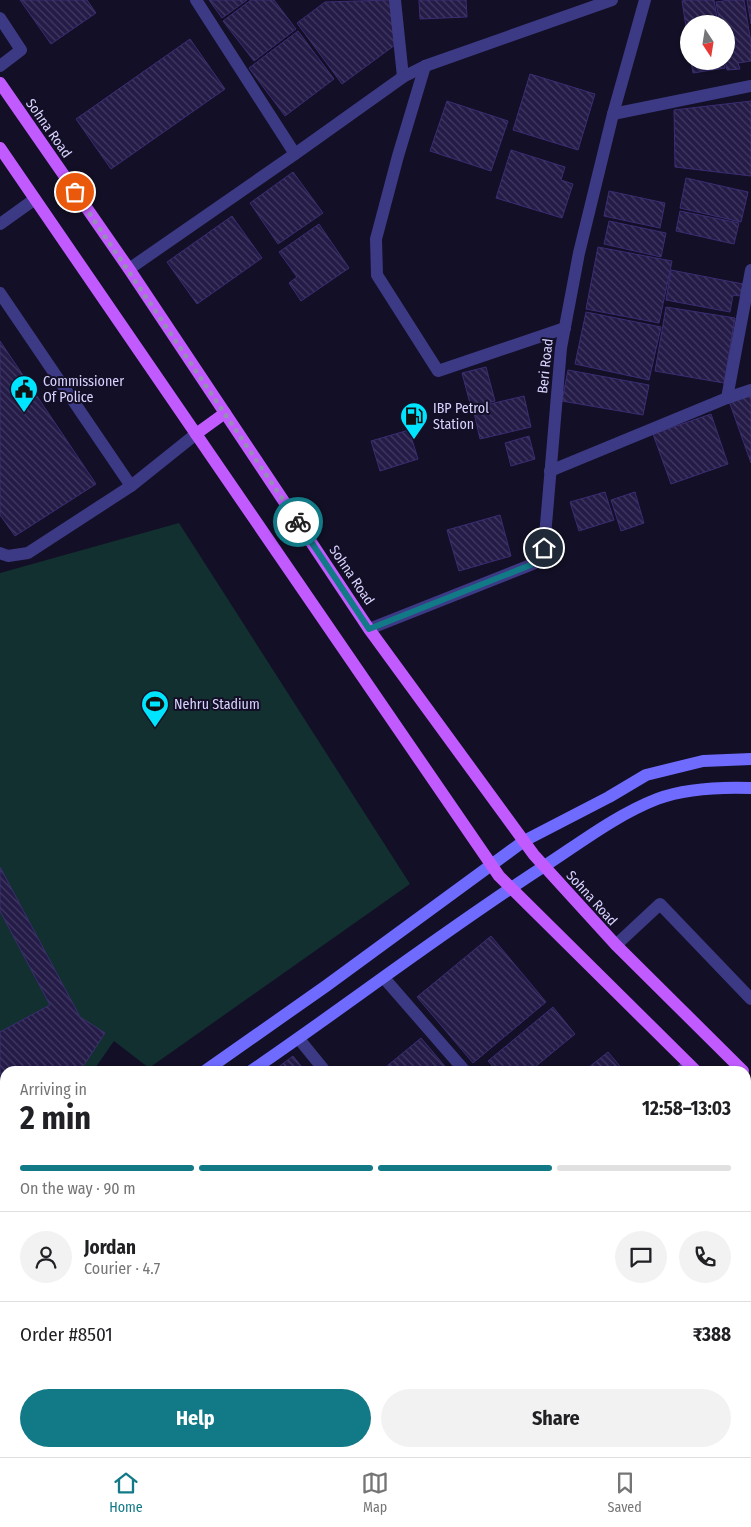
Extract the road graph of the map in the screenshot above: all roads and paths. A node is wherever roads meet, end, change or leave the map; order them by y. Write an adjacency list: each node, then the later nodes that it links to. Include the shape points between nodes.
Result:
1 (196, 0): 13 (street)
2 (395, 0): 8 (street)
3 (612, 0): 7 (street)
4 (645, 0): 11 (street, Beri Road)
5 (0, 18): 6 (street, via 21,50)
6 (0, 66)
7 (426, 66): 8 (street); 19 (street, via 376,239 377,275 438,371)
8 (403, 76): 13 (street)
9 (0, 83): 16 (main road, Sohna Road)
10 (751, 86): 11 (street)
11 (613, 114): 19 (street, Beri Road, via 579,253)
12 (0, 148): 14 (main road)
13 (295, 154): 16 (street)
14 (35, 199): 15 (street); 23 (main road)
15 (0, 224)
16 (129, 269): 22 (main road, Sohna Road)
17 (751, 270): 21 (street)
18 (0, 293): 25 (street)
19 (565, 328): 24 (street, Beri Road)
20 (751, 390): 21 (street)
21 (727, 398): 24 (street)
22 (225, 413): 23 (main road); 27 (main road, Sohna Road)
23 (196, 434): 25 (street); 31 (main road)
24 (550, 471): 27 (street, Beri Road, via 544,548 533,564)
25 (131, 486): 26 (street, via 28,553 8,556)
26 (0, 553)
27 (369, 629): 30 (main road, Sohna Road)
28 (751, 759): 30 (main road, via 702,761 646,775)
29 (751, 788): 32 (main road, via 697,790 659,799 616,819)
30 (524, 841): 31 (main road); 32 (main road, Sohna Road)
31 (492, 866): 33 (main road); 38 (main road)
32 (544, 866): 33 (main road); 34 (main road, Sohna Road)
33 (511, 887): 35 (main road); 42 (main road)
34 (616, 945): 36 (street, via 660,904); 43 (main road, Sohna Road)
35 (384, 978): 37 (main road); 41 (street)
36 (751, 999)
37 (299, 1039): 39 (main road); 40 (street)
38 (212, 1066)
39 (258, 1066)
40 (321, 1066)
41 (461, 1066)
42 (686, 1066)
43 (733, 1066)

